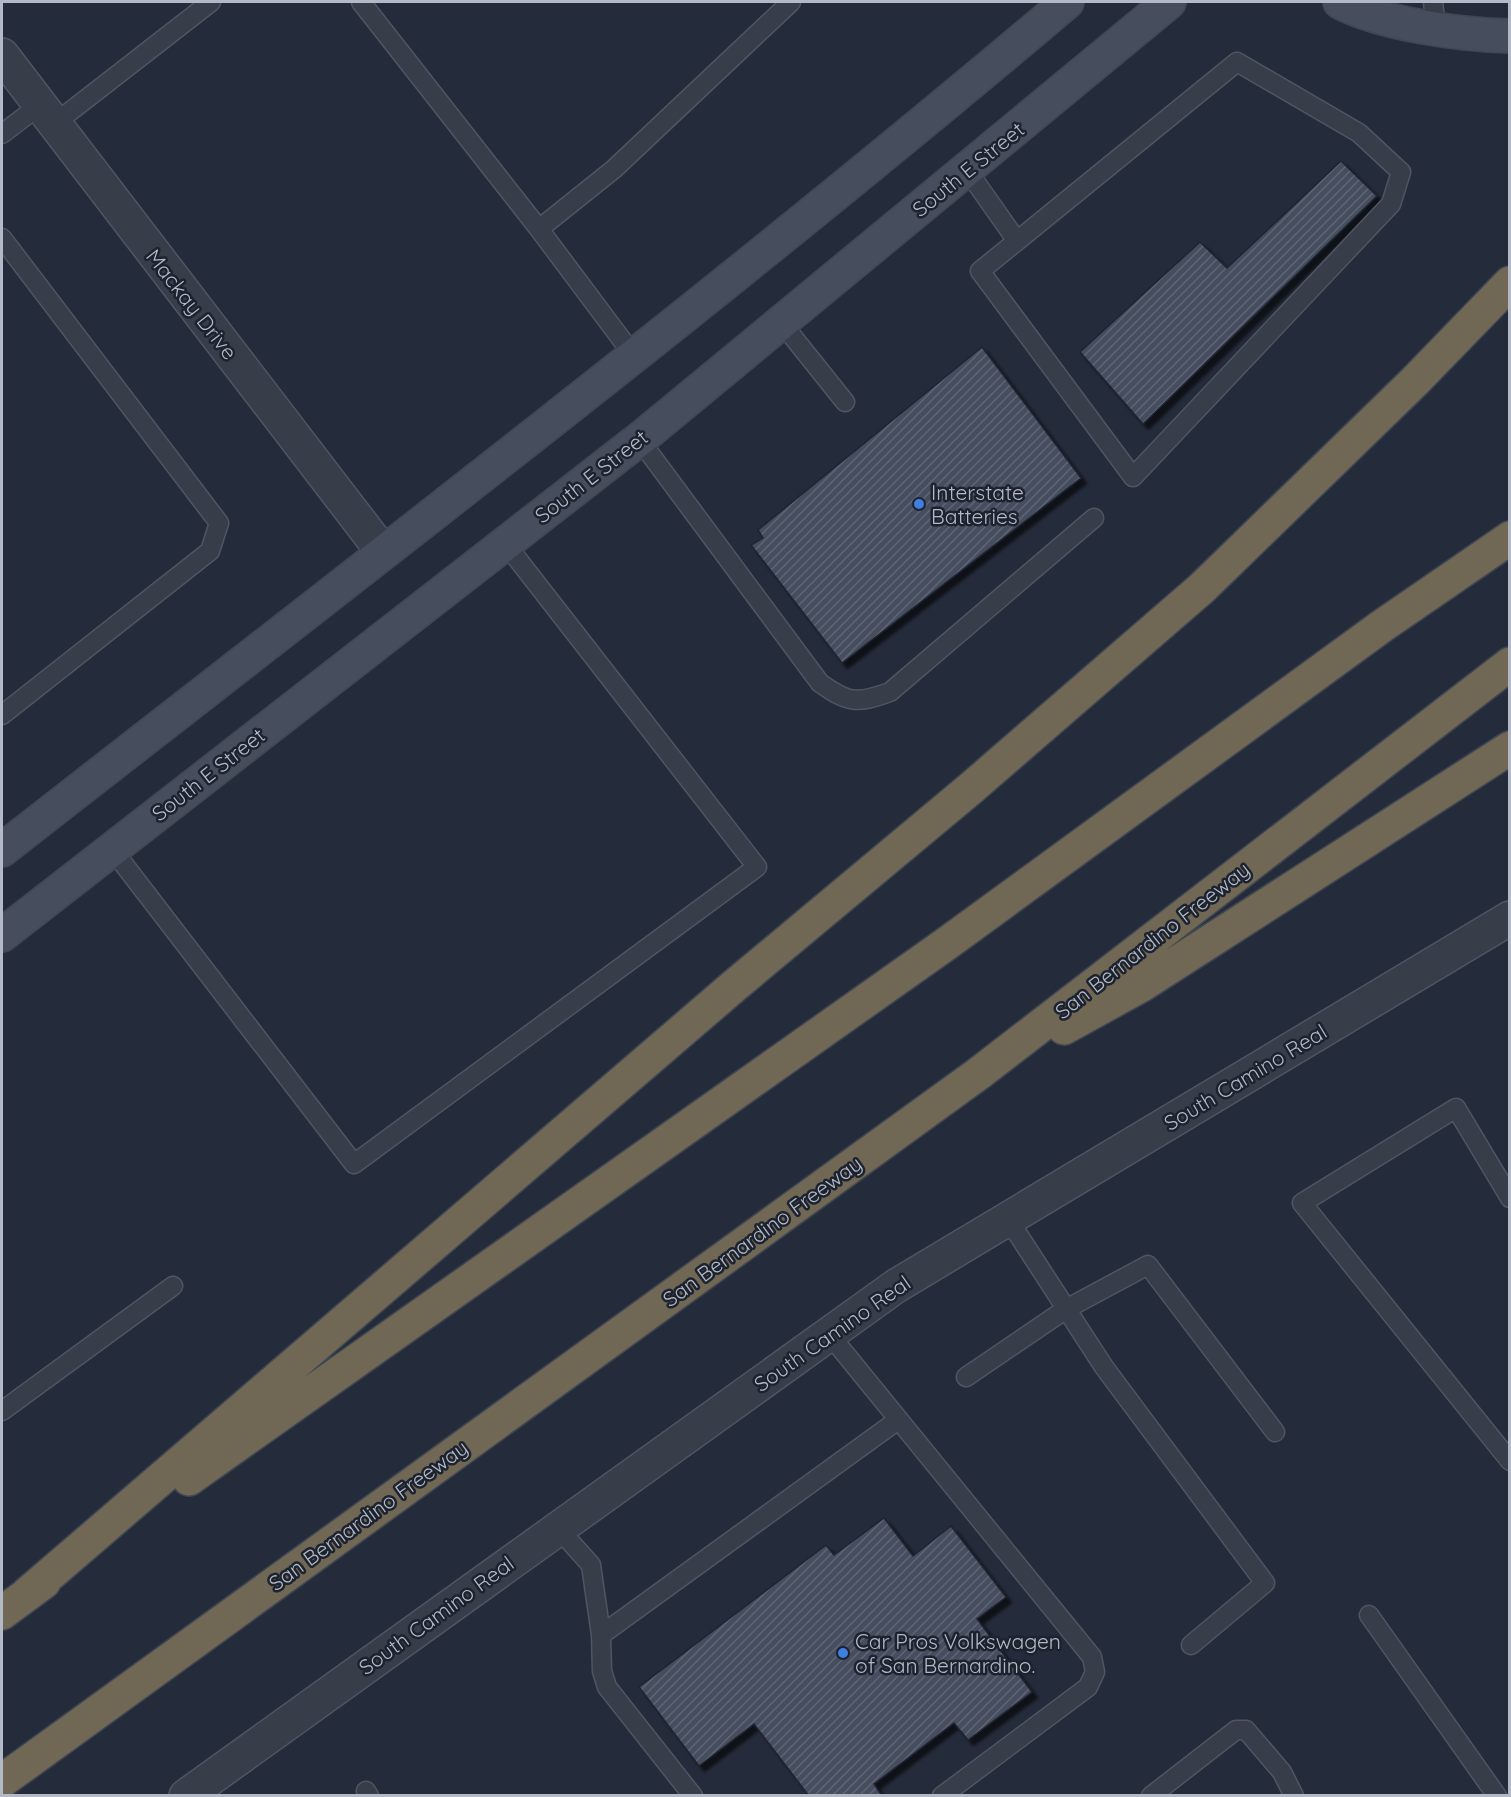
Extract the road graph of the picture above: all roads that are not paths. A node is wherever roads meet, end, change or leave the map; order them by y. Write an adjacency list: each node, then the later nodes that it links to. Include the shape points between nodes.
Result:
1 (211, 2): 10 (lane)
2 (361, 2): 13 (lane)
3 (791, 2): 13 (lane, via 614,169)
4 (1067, 2): 18 (main road, via 928,120)
5 (1169, 2): 12 (main road, South E Street)
6 (1340, 2): 7 (main road, via 1381,20)
7 (1435, 14): 8 (main road)
8 (1509, 36)
9 (2, 55): 10 (street, Mackay Drive)
10 (47, 114): 11 (lane); 25 (street, Mackay Drive)
11 (2, 134)
12 (967, 170): 15 (lane); 17 (main road, South E Street)
13 (539, 229): 18 (lane)
14 (2, 238): 28 (lane, via 219,523 210,552)
15 (1017, 241): 15 (lane, via 1237,62 1359,133 1401,172 1391,204 1133,477 980,271)
16 (1509, 283): 46 (highway, via 1415,381 1202,588)
17 (782, 322): 19 (lane); 20 (main road, South E Street)
18 (634, 356): 25 (main road)
19 (846, 402)
20 (639, 439): 22 (lane, via 819,682 842,699 864,701 890,692); 24 (main road, South E Street)
21 (1509, 517): 26 (highway)
22 (1094, 518)
23 (1509, 538): 26 (highway)
24 (505, 543): 31 (main road, South E Street); 31 (lane, via 757,867 354,1164)
25 (383, 552): 30 (main road)
26 (1382, 626): 46 (highway, via 946,944)
27 (1509, 664): 34 (highway, San Bernardino Freeway)
28 (2, 715)
29 (1509, 748): 34 (highway, via 1142,985)
30 (5, 841)
31 (112, 849): 33 (main road, South E Street)
32 (1509, 918): 36 (street, South Camino Real)
33 (2, 936)
34 (978, 1074): 50 (highway, San Bernardino Freeway)
35 (1509, 1198): 44 (lane, via 1456,1108 1302,1203)
36 (1008, 1219): 38 (lane); 39 (street, South Camino Real, via 896,1286)
37 (173, 1286): 41 (lane)
38 (1066, 1308): 40 (lane); 43 (lane, via 1148,1265); 49 (lane, via 1104,1367 1265,1583)
39 (829, 1334): 42 (lane); 45 (street, South Camino Real)
40 (966, 1377)
41 (2, 1411)
42 (898, 1420): 48 (lane); 53 (lane, via 1092,1657 1095,1672 1088,1687)
43 (1275, 1432)
44 (1509, 1461)
45 (557, 1527): 48 (lane, via 591,1565); 51 (street, South Camino Real)
46 (14, 1603)
47 (1369, 1615): 56 (lane)
48 (601, 1635): 52 (lane, via 602,1671 607,1687)
49 (1191, 1645)
50 (2, 1781)
51 (186, 1796)
52 (693, 1796)
53 (942, 1796)
54 (1151, 1796): 55 (lane, via 1236,1730 1246,1730 1282,1772)
55 (1294, 1796)
56 (1497, 1796)

